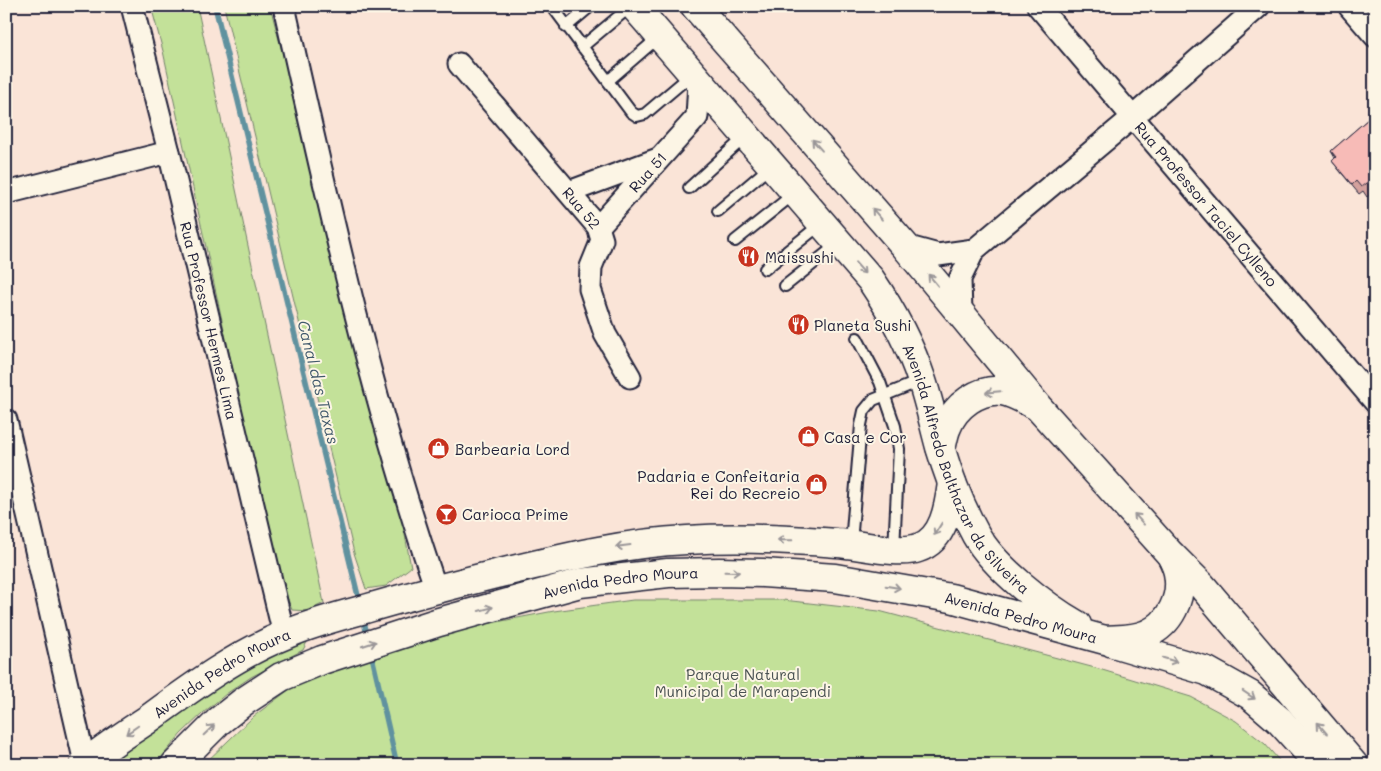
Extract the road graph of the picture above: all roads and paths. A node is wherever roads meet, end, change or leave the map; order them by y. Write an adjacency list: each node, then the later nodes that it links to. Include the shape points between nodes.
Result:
1 (132, 6): 20 (street, Rua Professor Hermes Lima)
2 (284, 6): 48 (street, via 346,278 416,528)
3 (552, 6): 10 (lane)
4 (591, 6): 10 (lane)
5 (633, 6): 11 (main road, Avenida Alfredo Balthazar da Silveira); 13 (lane)
6 (695, 6): 31 (main road, one-way to 6)
7 (1038, 6): 18 (street, Rua Professor Taciel Cylleno)
8 (1259, 6): 18 (street)
9 (1349, 6): 12 (street)
10 (566, 27): 13 (lane)
11 (660, 36): 15 (main road, Avenida Alfredo Balthazar da Silveira); 16 (lane)
12 (1375, 36)
13 (582, 47): 16 (lane)
14 (459, 64): 24 (street, Rua 52)
15 (696, 78): 16 (lane, via 642,116 631,112); 17 (street); 19 (main road, Avenida Alfredo Balthazar da Silveira)
16 (608, 81)
17 (697, 117): 19 (street, via 713,118); 21 (street, Rua 51)
18 (1133, 117): 32 (street); 40 (street, Rua Professor Taciel Cylleno)
19 (741, 129): 22 (main road, Avenida Alfredo Balthazar da Silveira); 23 (lane)
20 (169, 152): 26 (street); 49 (street, Rua Professor Hermes Lima)
21 (661, 158): 24 (street); 28 (street, Rua 51)
22 (772, 165): 25 (main road, Avenida Alfredo Balthazar da Silveira); 27 (lane)
23 (689, 188)
24 (569, 192): 28 (street, Rua 52)
25 (795, 192): 29 (main road, Avenida Alfredo Balthazar da Silveira); 30 (lane)
26 (6, 193)
27 (718, 211)
28 (598, 227): 37 (street, Rua 52, via 602,240 592,267 590,289 605,334)
29 (831, 234): 33 (lane); 34 (lane); 38 (main road, Avenida Alfredo Balthazar da Silveira, one-way to 38, via 889,306)
30 (735, 241)
31 (905, 246): 32 (street, via 938,255); 35 (main road, one-way to 31)
32 (974, 250): 35 (street, via 960,279)
33 (765, 269)
34 (785, 286)
35 (961, 313): 41 (main road)
36 (857, 338): 39 (lane)
37 (630, 377)
38 (922, 380): 39 (lane); 43 (main road, Avenida Alfredo Balthazar da Silveira)
39 (884, 394): 45 (lane, via 873,400 864,411); 46 (lane, via 899,449)
40 (1375, 402)
41 (1038, 406): 43 (main road, one-way to 43, via 1002,392 983,393 958,410 947,426); 47 (main road, one-way to 41)
42 (6, 420): 51 (street)
43 (941, 449): 44 (main road, Avenida Alfredo Balthazar da Silveira)
44 (952, 483): 46 (main road, Avenida Pedro Moura, one-way to 46, via 945,518 930,541 917,549); 50 (main road, Avenida Alfredo Balthazar da Silveira, via 977,536 1006,572 1061,616)
45 (851, 544): 46 (main road, Avenida Pedro Moura); 48 (main road, Avenida Pedro Moura, one-way to 48, via 715,539 628,546 571,556)
46 (894, 550)
47 (1171, 556): 50 (main road, via 1178,573 1179,591 1174,609 1162,624 1147,634); 54 (main road, one-way to 47, via 1202,586)
48 (430, 591): 49 (main road, Avenida Pedro Moura)
49 (284, 635): 51 (main road, Avenida Pedro Moura, one-way to 51, via 198,684)
50 (1105, 640): 52 (main road, Avenida Pedro Moura, one-way to 50, via 219,721 281,677 322,660 439,622 580,584 668,573 754,573 845,580 951,598); 53 (main road, Avenida Alfredo Balthazar da Silveira, one-way to 53, via 1207,671 1250,695 1279,720)
51 (85, 764)
52 (175, 765)
53 (1320, 765)
54 (1354, 765)

